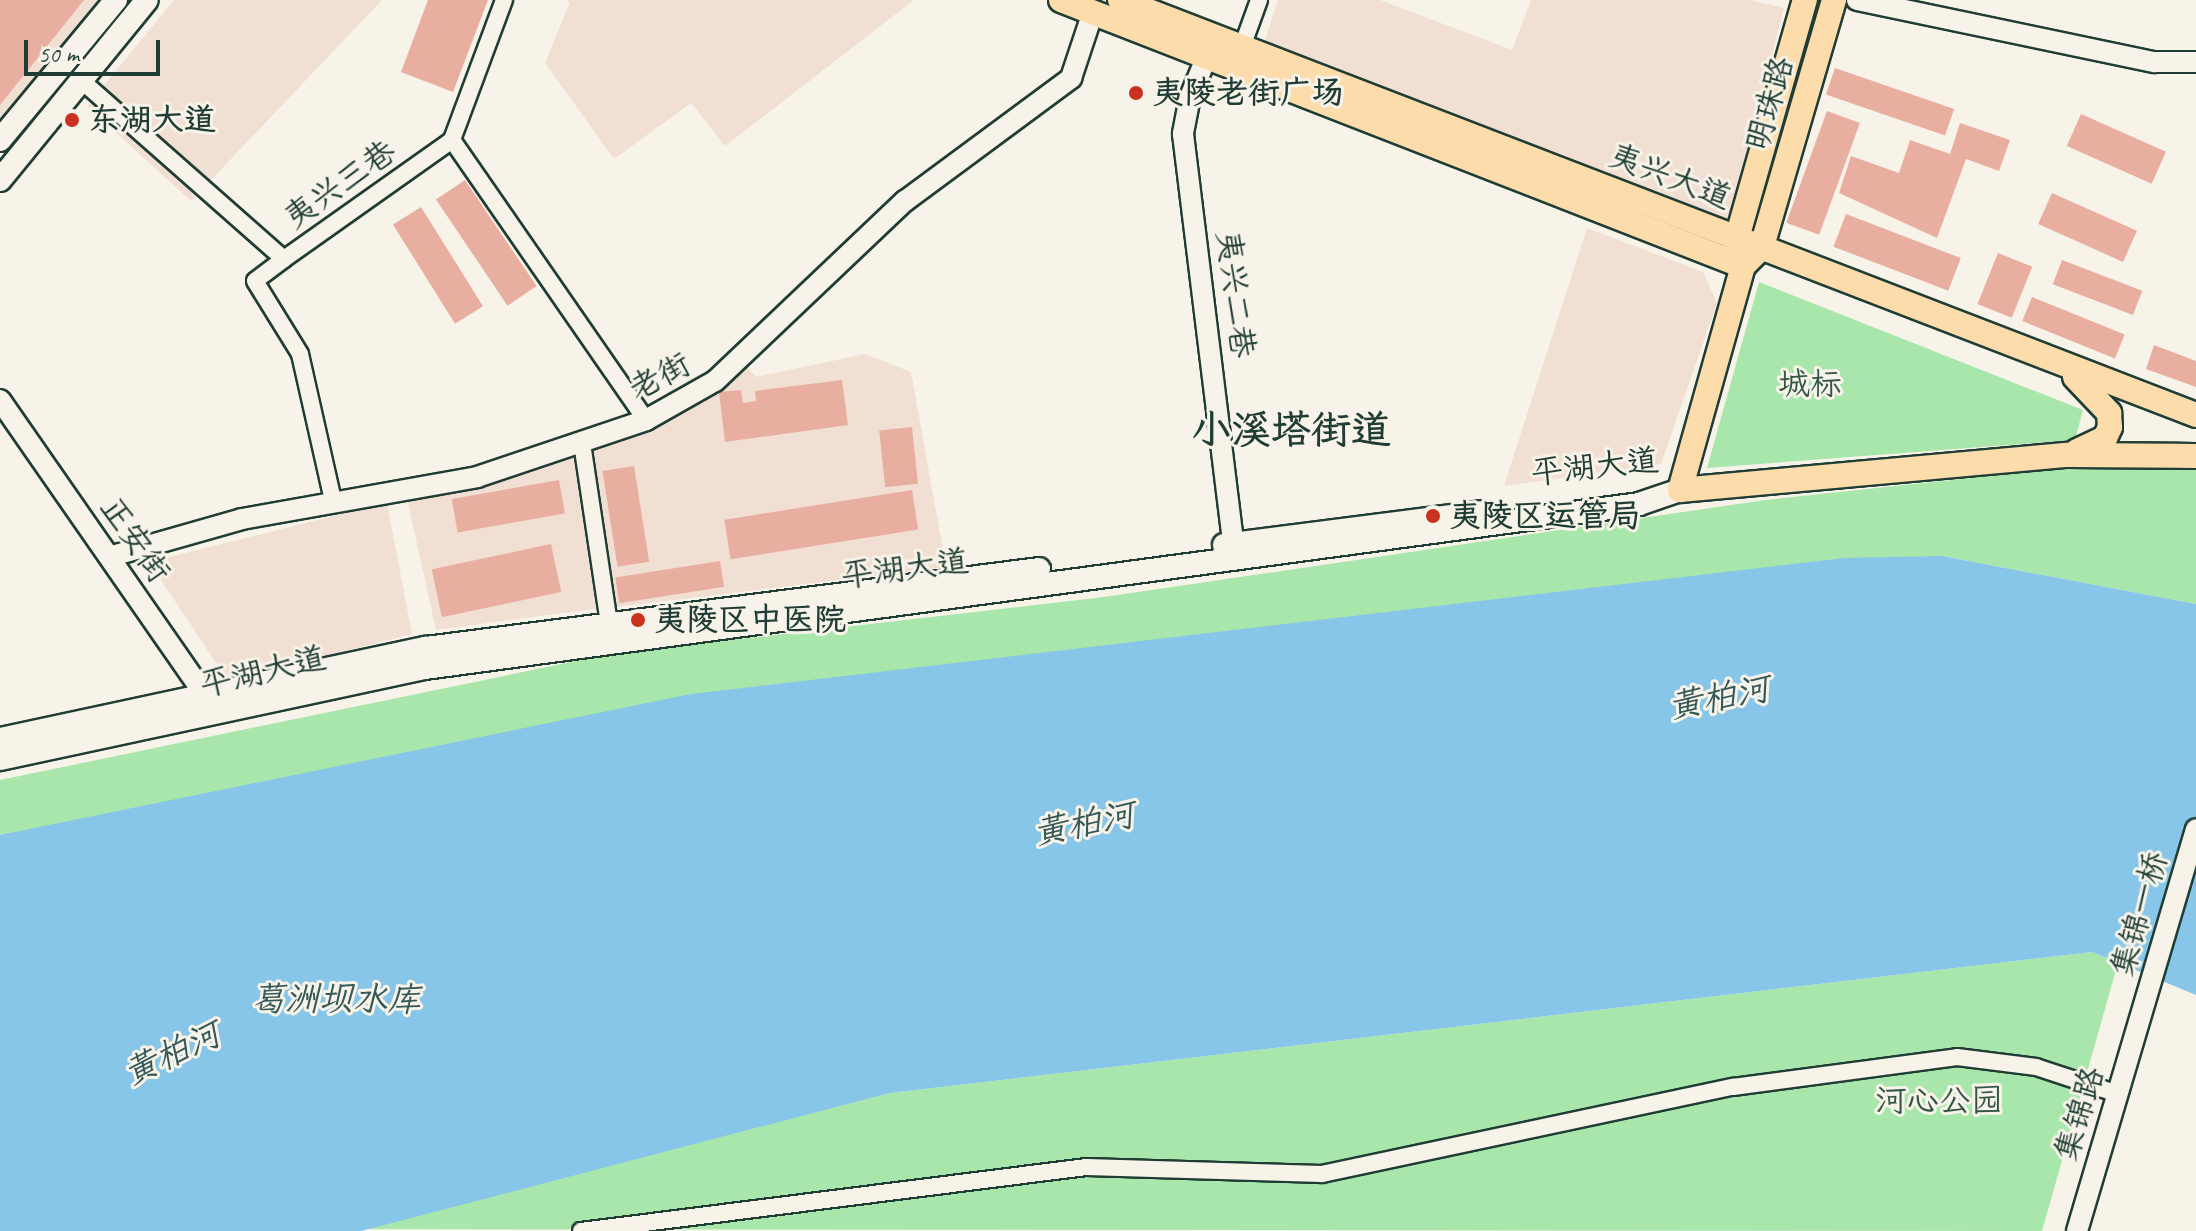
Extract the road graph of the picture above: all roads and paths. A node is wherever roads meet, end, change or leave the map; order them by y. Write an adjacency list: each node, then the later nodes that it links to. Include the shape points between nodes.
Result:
1 (116, 0): 15 (main road)
2 (147, 0): 14 (main road)
3 (504, 0): 16 (street)
4 (1061, 0): 10 (main road, 夷兴大道)
5 (1120, 0): 11 (main road, 夷兴大道)
6 (1259, 0): 11 (street)
7 (1805, 0): 18 (main road, 明珠路)
8 (1834, 0): 19 (main road, 明珠路)
9 (1857, 0): 13 (street, via 2155,62)
10 (1093, 12): 12 (main road, 夷兴大道); 25 (street, 老街, via 1071,78 905,201 715,381)
11 (1242, 47): 18 (main road, 夷兴大道)
12 (1207, 56): 21 (main road, 夷兴大道); 31 (street, 夷兴二巷, via 1190,97 1183,134)
13 (2196, 62)
14 (82, 81): 17 (main road); 20 (street, 夷兴三巷)
15 (0, 140)
16 (452, 140): 20 (street, 夷兴三巷); 25 (street)
17 (0, 180)
18 (1737, 238): 19 (main road, 夷兴大道); 21 (main road, 明珠路)
19 (1762, 247): 21 (main road, 明珠路); 22 (main road, 夷兴大道)
20 (284, 259): 30 (street, via 255,281 300,354)
21 (1743, 266): 29 (main road, 明珠路)
22 (2066, 369): 24 (main road, 夷兴大道); 27 (main road, via 2095,394 2109,413 2110,427 2105,438)
23 (0, 400): 32 (street, 正安街)
24 (2196, 415)
25 (646, 420): 26 (street, 老街)
26 (582, 443): 30 (street, 老街, via 477,477); 33 (street)
27 (2067, 455): 28 (main road, 平湖大道); 29 (main road, 平湖大道)
28 (2196, 456)
29 (1680, 490): 31 (main road, 平湖大道); 34 (main road, 平湖大道, via 1639,504 425,668)
30 (333, 501): 32 (street, 老街, via 242,519)
31 (1233, 544): 33 (main road, 平湖大道)
32 (112, 556): 34 (street, 正安街)
33 (609, 624): 34 (main road, 平湖大道, via 426,648)
34 (212, 706): 35 (main road, 平湖大道); 36 (main road, 平湖大道)
35 (0, 739)
36 (0, 759)
37 (2196, 829): 38 (street, 集锦一桥)
38 (2141, 1015): 39 (street, 集锦路)
39 (2118, 1094): 40 (street, via 2036,1067 1957,1057 1733,1087 1322,1174 1086,1167); 41 (street, 集锦路)
40 (581, 1231)
41 (2077, 1231)

